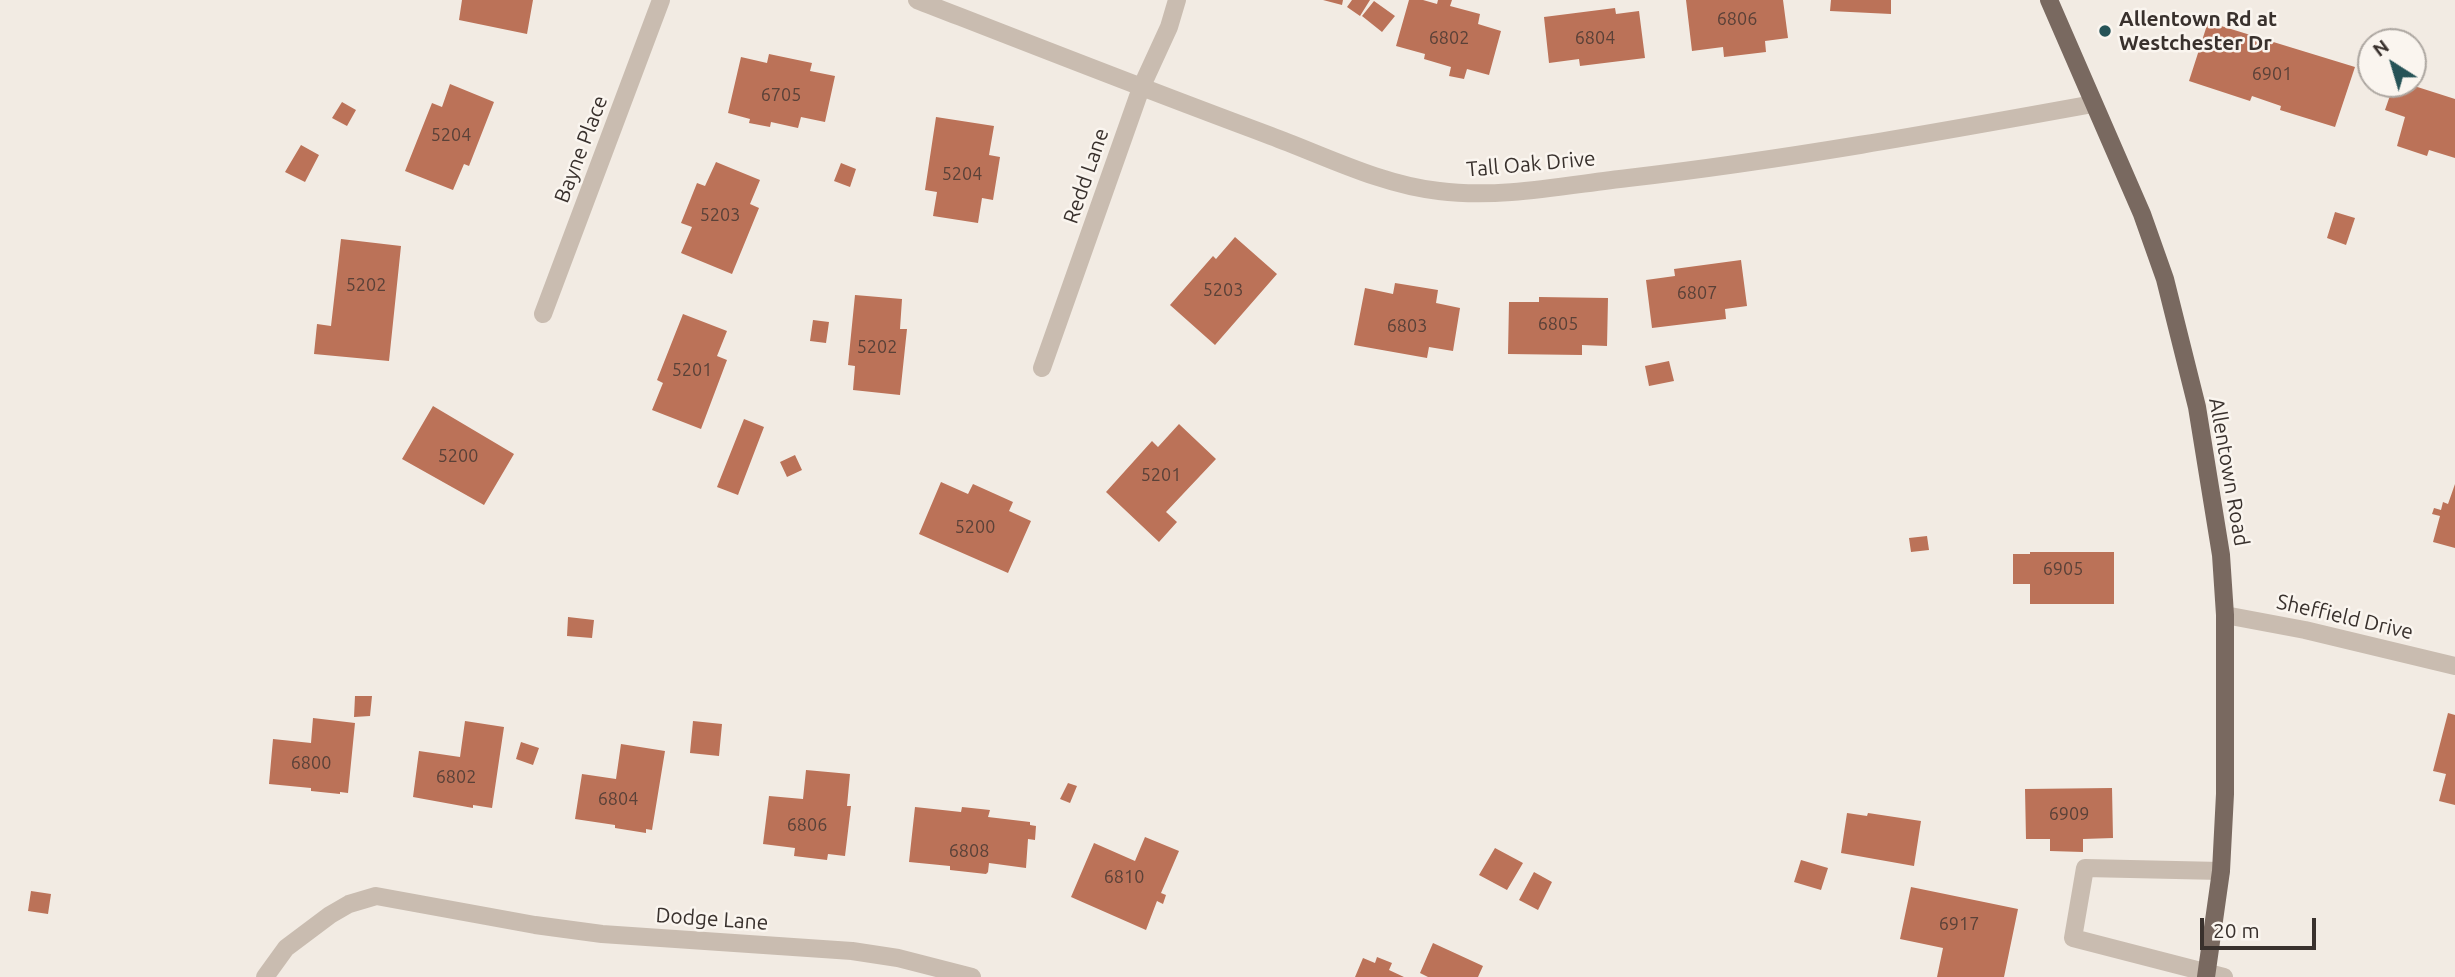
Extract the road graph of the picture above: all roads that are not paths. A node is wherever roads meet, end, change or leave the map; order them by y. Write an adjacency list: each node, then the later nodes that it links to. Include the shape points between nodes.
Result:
1 (661, 0): 7 (street, Bayne Place)
2 (917, 0): 5 (street, Tall Oak Drive)
3 (1177, 0): 5 (street, Redd Lane)
4 (2049, 0): 6 (main road, Allentown Road)
5 (1141, 88): 6 (street, Tall Oak Drive, via 1373,174 1467,194 1690,171); 8 (street, Redd Lane)
6 (2093, 104): 9 (main road, Allentown Road, via 2165,279 2197,407 2221,555)
7 (543, 314)
8 (1042, 368)
9 (2225, 615): 10 (street, Sheffield Drive); 11 (main road, Allentown Road, via 2227,714)
10 (2455, 666)
11 (2221, 871): 12 (main road, Allentown Road); 12 (street, via 2085,868 2073,939)
12 (2213, 976)
13 (265, 977): 14 (street, Dodge Lane, via 286,948 330,915 376,896 602,934 898,957)
14 (972, 977)

